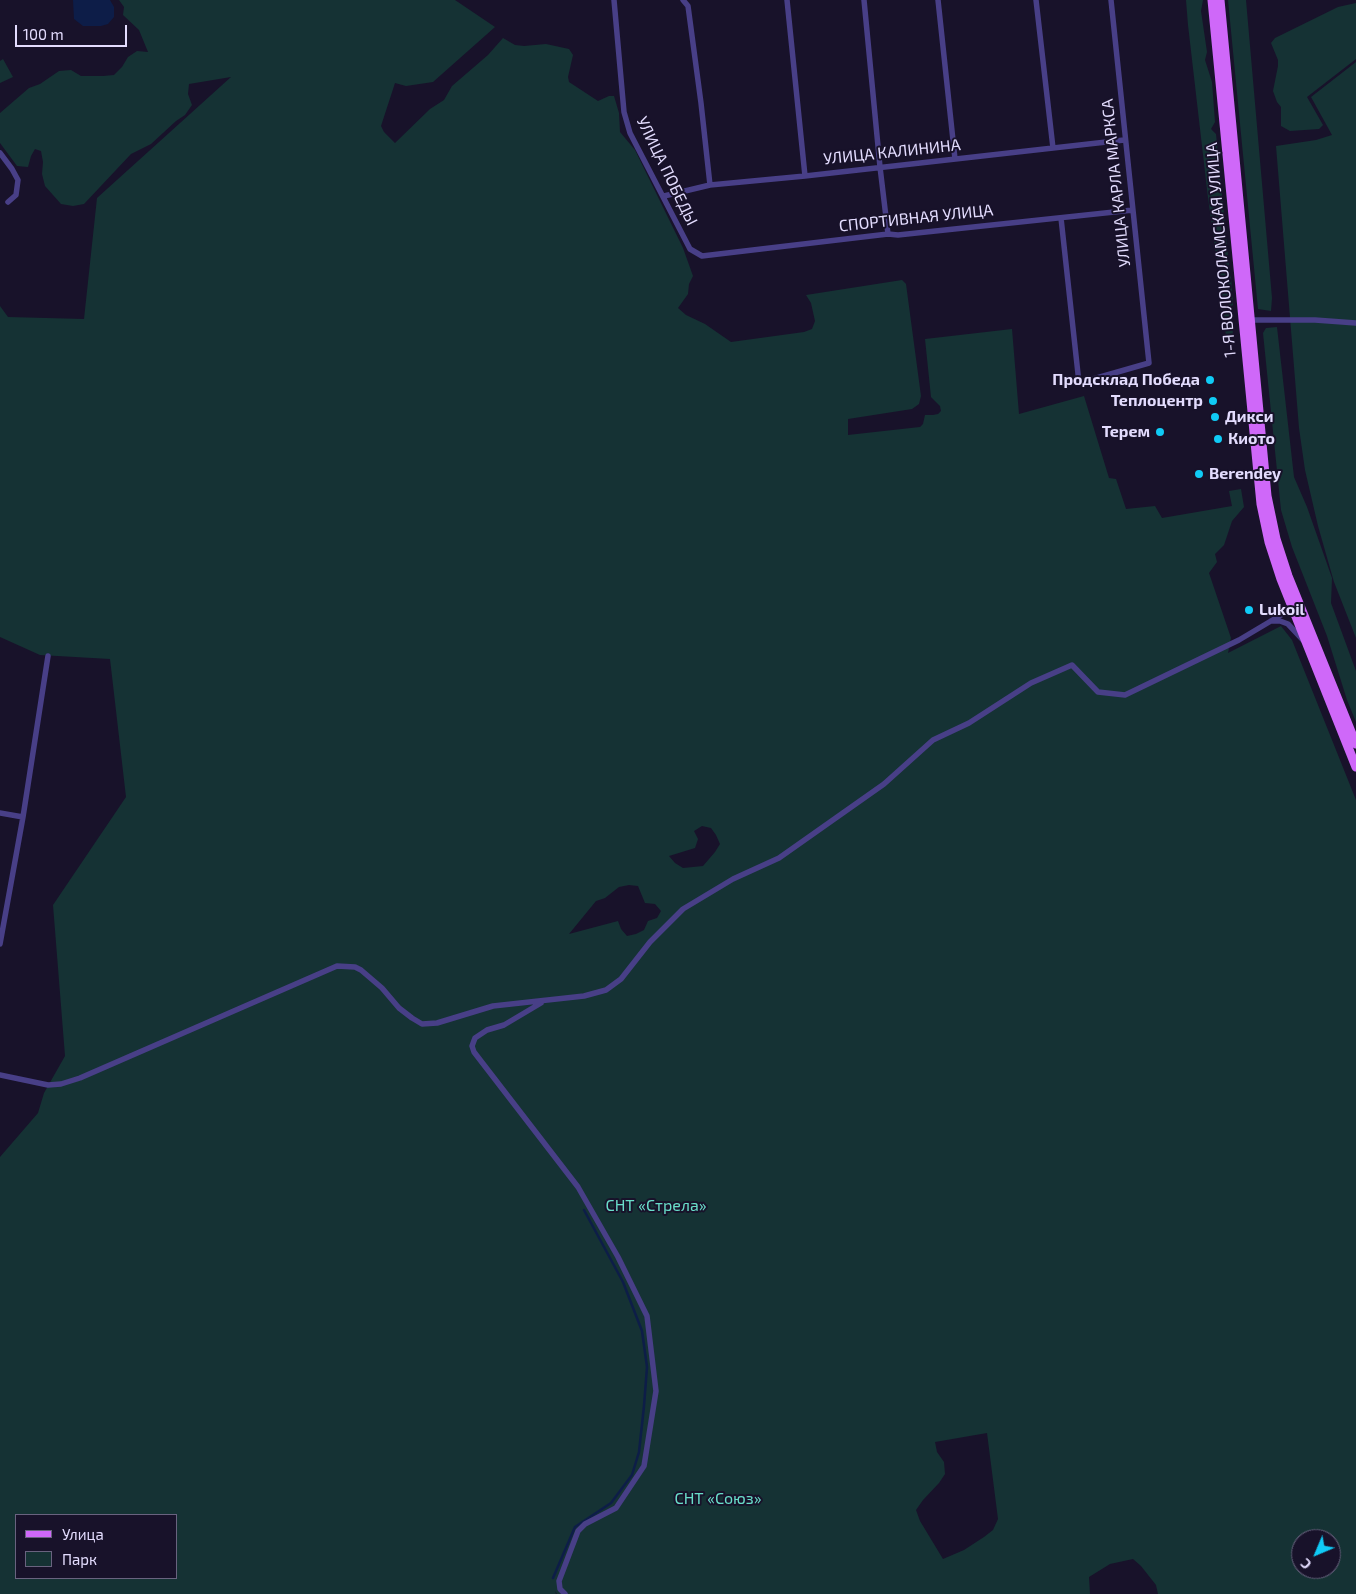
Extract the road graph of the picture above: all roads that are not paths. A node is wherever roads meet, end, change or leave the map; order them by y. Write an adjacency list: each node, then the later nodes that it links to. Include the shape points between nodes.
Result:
1 (614, 0): 17 (street, УЛИЦА ПОБЕДЫ, via 624,112 630,132)
2 (683, 0): 16 (street, via 688,6)
3 (787, 0): 15 (street)
4 (864, 0): 14 (street)
5 (938, 0): 13 (street)
6 (1036, 0): 11 (street)
7 (1111, 0): 10 (street, УЛИЦА КАРЛА МАРКСА)
8 (1212, 0): 23 (main road, 1-Я ВОЛОКОЛАМСКАЯ УЛИЦА)
9 (1220, 0): 23 (main road, 1-Я ВОЛОКОЛАМСКАЯ УЛИЦА)
10 (1124, 140): 11 (street, УЛИЦА КАЛИНИНА); 19 (street, УЛИЦА КАРЛА МАРКСА)
11 (1053, 148): 13 (street, УЛИЦА КАЛИНИНА)
12 (0, 153): 18 (street, via 18,180 16,195)
13 (956, 159): 14 (street, УЛИЦА КАЛИНИНА)
14 (880, 167): 15 (street, УЛИЦА КАЛИНИНА); 21 (street)
15 (805, 176): 16 (street, УЛИЦА КАЛИНИНА)
16 (710, 185): 17 (street, УЛИЦА КАЛИНИНА)
17 (664, 196): 22 (street, УЛИЦА ПОБЕДЫ, via 690,248)
18 (8, 202)
19 (1133, 210): 20 (street, СПОРТИВНАЯ УЛИЦА); 20 (street, УЛИЦА КАРЛА МАРКСА, via 1149,362 1079,383)
20 (1061, 218): 21 (street, СПОРТИВНАЯ УЛИЦА)
21 (888, 234): 22 (street, СПОРТИВНАЯ УЛИЦА)
22 (702, 256)
23 (1247, 320): 24 (street); 25 (main road, 1-Я ВОЛОКОЛАМСКАЯ УЛИЦА, via 1264,496)
24 (1356, 323)
25 (1297, 608): 26 (street); 27 (main road); 29 (main road)
26 (1271, 621): 27 (street, via 1288,624); 34 (street, via 1126,695 1098,692 1072,665 1030,683 969,723 933,740 884,784 779,858 733,879 683,909 650,942 621,979 606,990)
27 (1306, 644): 30 (main road)
28 (48, 656): 32 (street)
29 (1356, 744)
30 (1356, 767)
31 (0, 814): 32 (street)
32 (23, 817): 33 (street)
33 (0, 944)
34 (544, 1001): 35 (street, via 493,1006 437,1023 422,1024 399,1008 361,970 337,966 80,1078 48,1085); 36 (street, via 487,1030 475,1038 472,1046 578,1187 618,1257 647,1316 656,1391 644,1466 616,1508 578,1531 559,1581)
35 (0, 1075)
36 (565, 1594)

